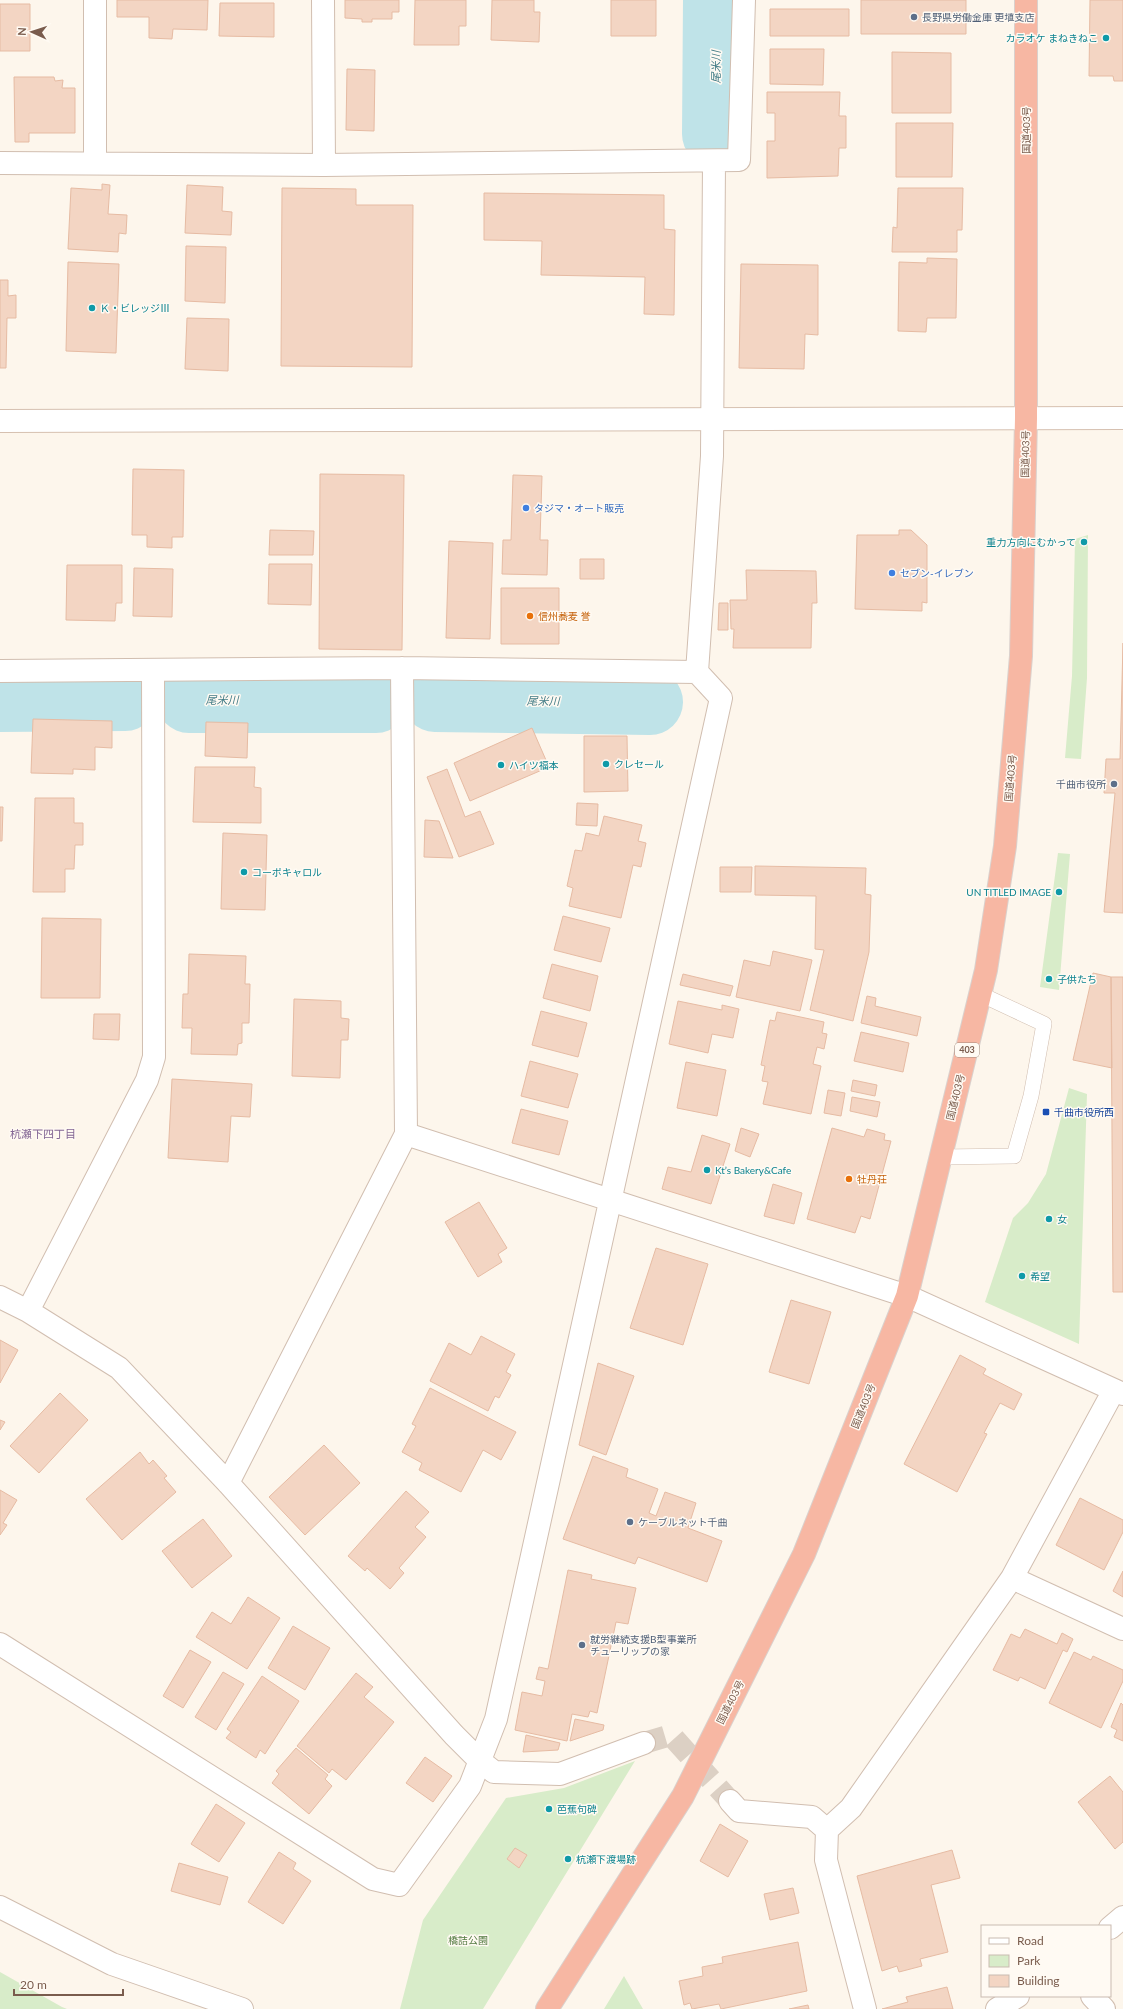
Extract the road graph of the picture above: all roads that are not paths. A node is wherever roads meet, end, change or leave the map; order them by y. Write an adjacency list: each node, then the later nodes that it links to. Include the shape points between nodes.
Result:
1 (95, 0): 5 (street)
2 (323, 0): 8 (street)
3 (744, 0): 6 (street, via 740,160)
4 (1026, 0): 9 (highway, 国道403号 / 403)
5 (95, 162): 7 (street); 8 (street)
6 (714, 162): 8 (street); 11 (street)
7 (0, 163)
8 (324, 165)
9 (1026, 418): 10 (street); 11 (street); 17 (highway, 国道403号 / 403, via 1020,664 1004,846 986,970)
10 (1123, 418)
11 (711, 420): 12 (street); 16 (street, via 712,456)
12 (0, 421)
13 (402, 668): 15 (street); 16 (street); 18 (street)
14 (0, 670): 15 (street)
15 (153, 670): 23 (street, via 154,1057 147,1080)
16 (697, 672): 20 (street, via 721,698)
17 (980, 994): 19 (highway, 国道403号 / 403); 19 (lane, via 1044,1024 1031,1096 1014,1156)
18 (406, 1134): 20 (street); 25 (street)
19 (941, 1157): 21 (highway, 国道403号 / 403)
20 (610, 1200): 21 (street); 30 (street, via 496,1719)
21 (907, 1296): 24 (street); 39 (highway, 国道403号 / 403, via 804,1554 684,1796)
22 (0, 1297): 23 (street)
23 (28, 1311): 25 (street, via 119,1368)
24 (1118, 1392): 26 (street)
25 (228, 1483): 30 (street)
26 (1012, 1578): 27 (street); 32 (street, via 851,1808)
27 (1123, 1629)
28 (0, 1644): 30 (street, via 373,1879 399,1885 470,1786)
29 (644, 1743): 30 (street, via 560,1774 494,1772)
30 (480, 1761)
31 (730, 1802): 32 (street, via 738,1811 812,1817)
32 (827, 1830): 40 (street, via 826,1860)
33 (0, 1907): 38 (street, via 112,1964)
34 (1123, 1917): 35 (street)
35 (1111, 1927)
36 (1016, 1997): 41 (street)
37 (1093, 1997): 42 (street)
38 (242, 2009)
39 (547, 2009)
40 (865, 2009)
41 (997, 2009)
42 (1104, 2009)

